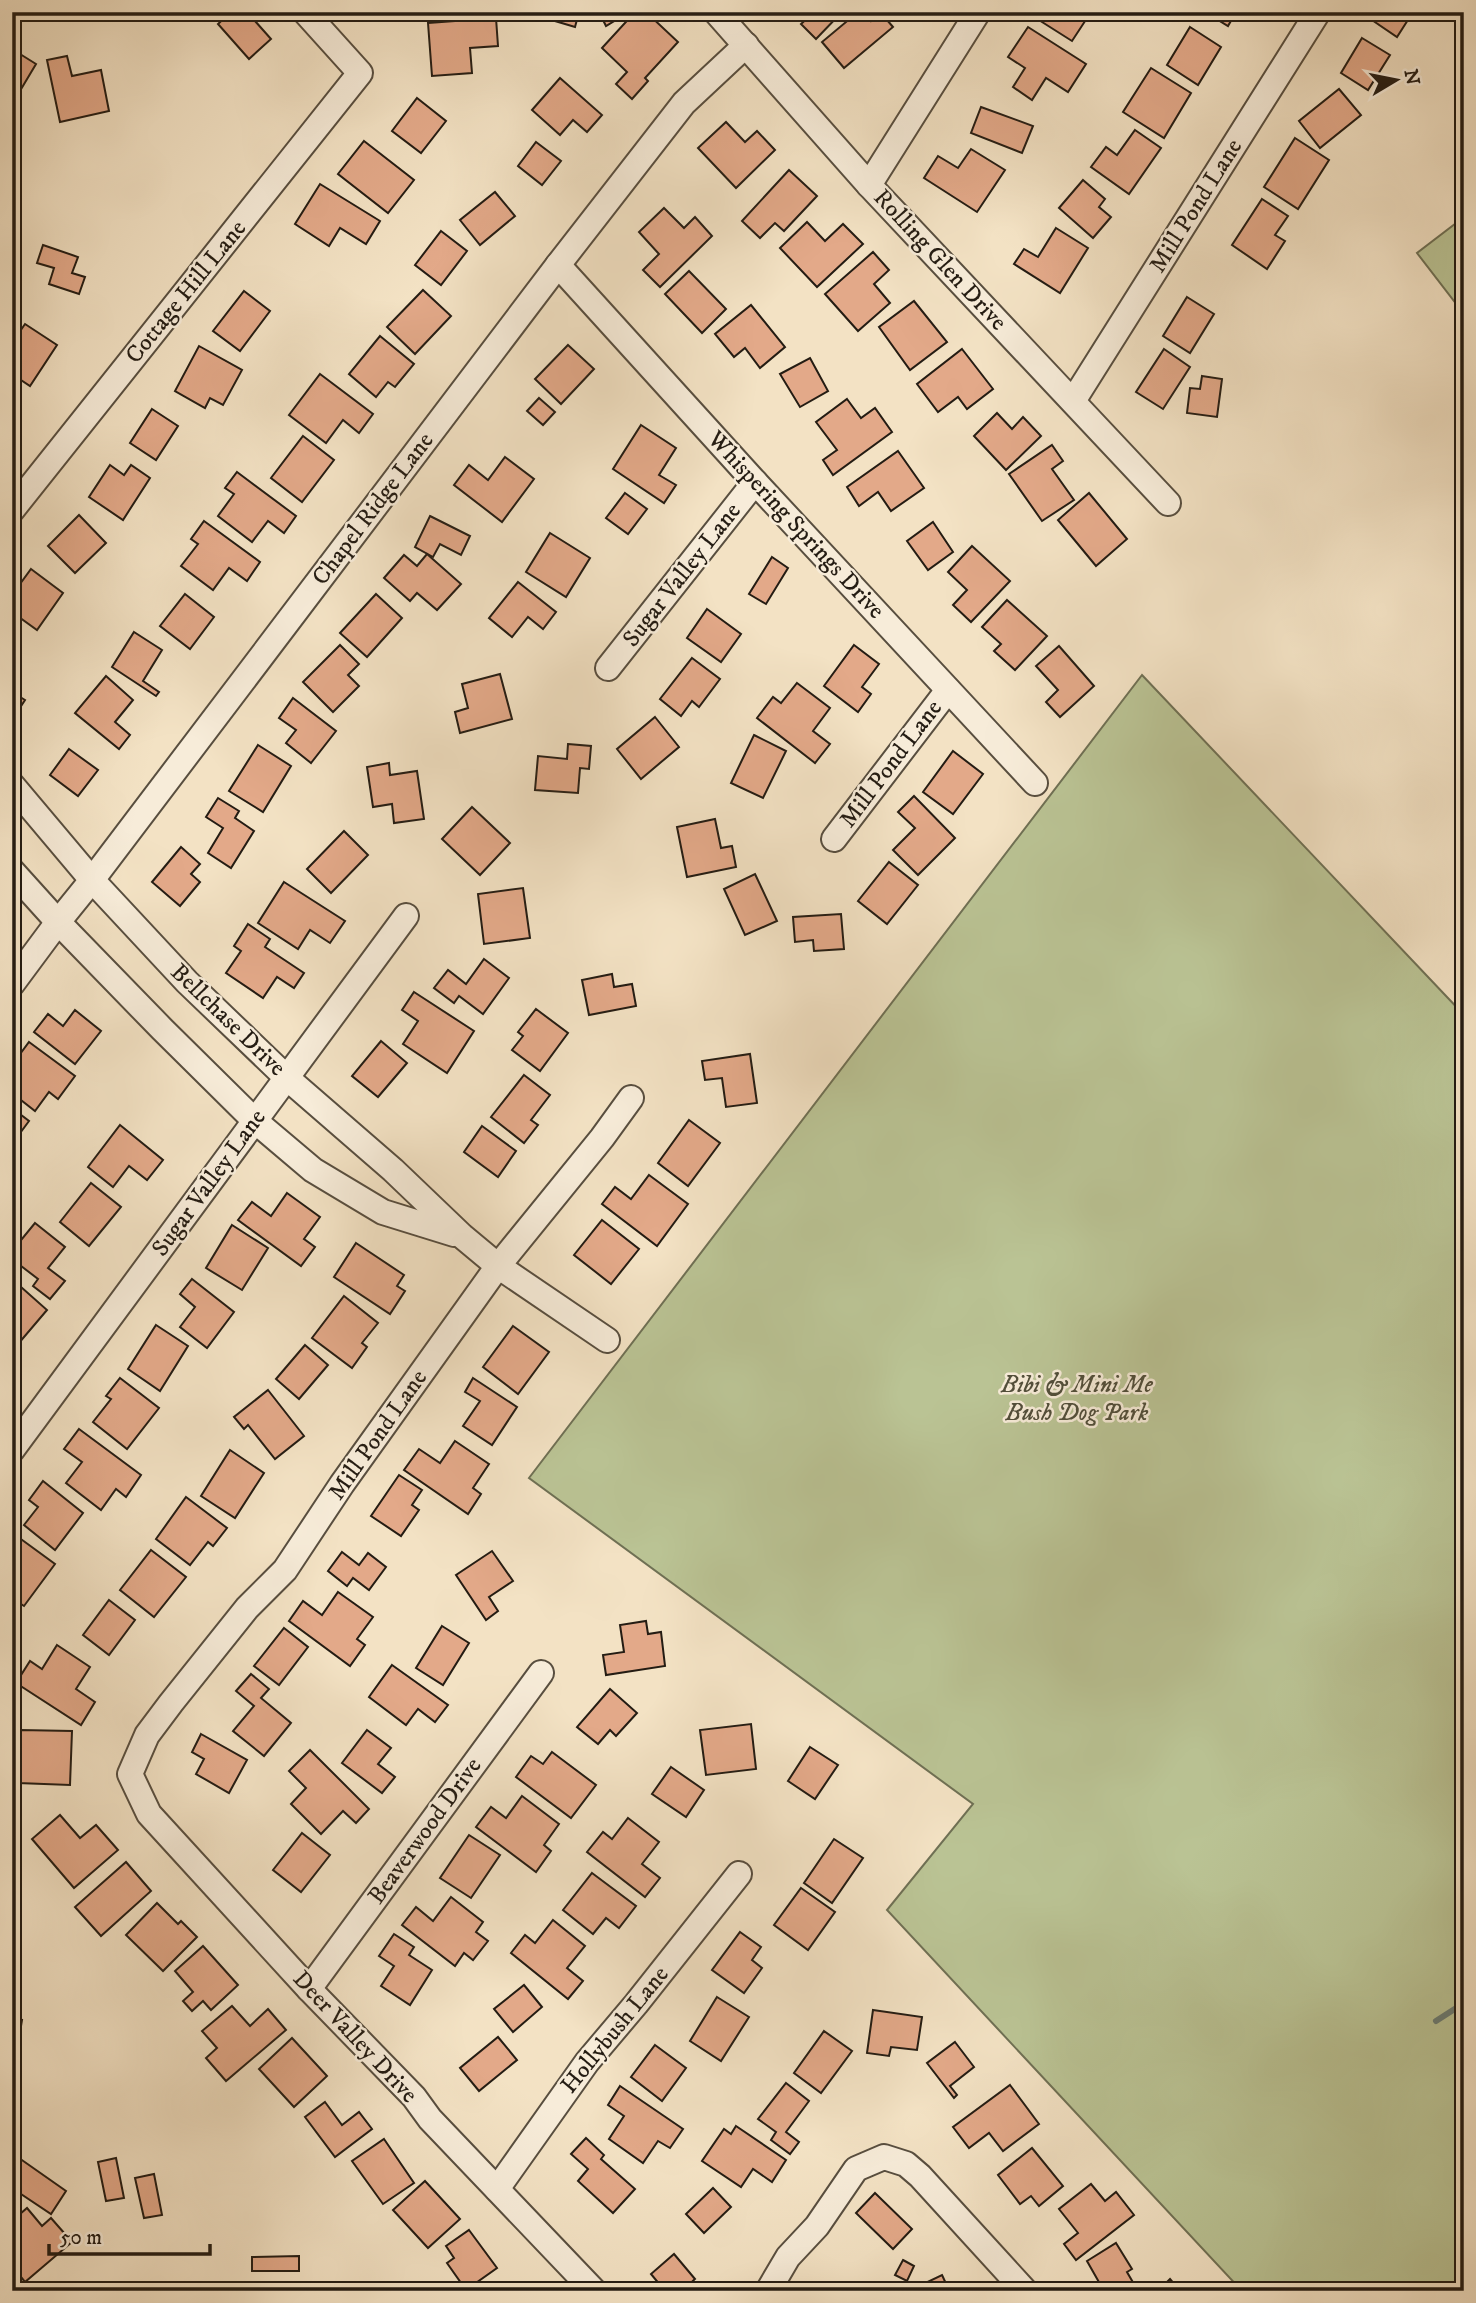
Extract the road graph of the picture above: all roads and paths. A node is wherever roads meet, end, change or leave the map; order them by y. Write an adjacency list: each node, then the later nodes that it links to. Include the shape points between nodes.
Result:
1 (305, 12): 11 (street, Cottage Hill Lane, via 360,73)
2 (716, 12): 5 (street, Rolling Glen Drive)
3 (978, 12): 6 (street)
4 (1318, 12): 8 (street, Mill Pond Lane)
5 (746, 45): 6 (street, Rolling Glen Drive); 7 (street, Chapel Ridge Lane, via 684,103)
6 (869, 185): 8 (street, Rolling Glen Drive)
7 (558, 265): 9 (street, Whispering Springs Drive); 18 (street, Chapel Ridge Lane)
8 (1073, 401): 10 (street, Rolling Glen Drive)
9 (755, 482): 12 (street, Sugar Valley Lane); 13 (street, Whispering Springs Drive)
10 (1168, 503)
11 (12, 510)
12 (608, 668)
13 (948, 690): 14 (street, Whispering Springs Drive); 16 (street, Mill Pond Lane)
14 (1035, 783)
15 (12, 785): 18 (street, Bellchase Drive)
16 (834, 839)
17 (12, 870): 20 (street, Bellchase Drive)
18 (92, 880): 20 (street, Chapel Ridge Lane); 22 (street, Bellchase Drive, via 187,982)
19 (406, 916): 22 (street, Sugar Valley Lane)
20 (58, 922): 21 (street, Chapel Ridge Lane); 24 (street, Bellchase Drive)
21 (12, 984)
22 (287, 1078): 24 (street, Sugar Valley Lane); 25 (street, Bellchase Drive)
23 (631, 1098): 26 (street, Mill Pond Lane)
24 (255, 1121): 25 (street, Bellchase Drive, via 313,1170 383,1212); 28 (street, Sugar Valley Lane)
25 (462, 1236): 26 (street, Bellchase Drive)
26 (498, 1266): 27 (street, Bellchase Drive); 30 (street, Mill Pond Lane, via 285,1570 247,1608 147,1735)
27 (607, 1340)
28 (12, 1450)
29 (541, 1673): 32 (street, Beaverwood Drive)
30 (130, 1774): 32 (street, Deer Valley Drive, via 149,1814)
31 (739, 1874): 33 (street, Hollybush Lane, via 587,2062)
32 (309, 1989): 33 (street, Deer Valley Drive)
33 (497, 2189): 34 (street, Deer Valley Drive)
34 (594, 2291)
35 (768, 2291): 36 (street, via 788,2257 856,2169 884,2157 906,2164 920,2176)
36 (1025, 2291)

